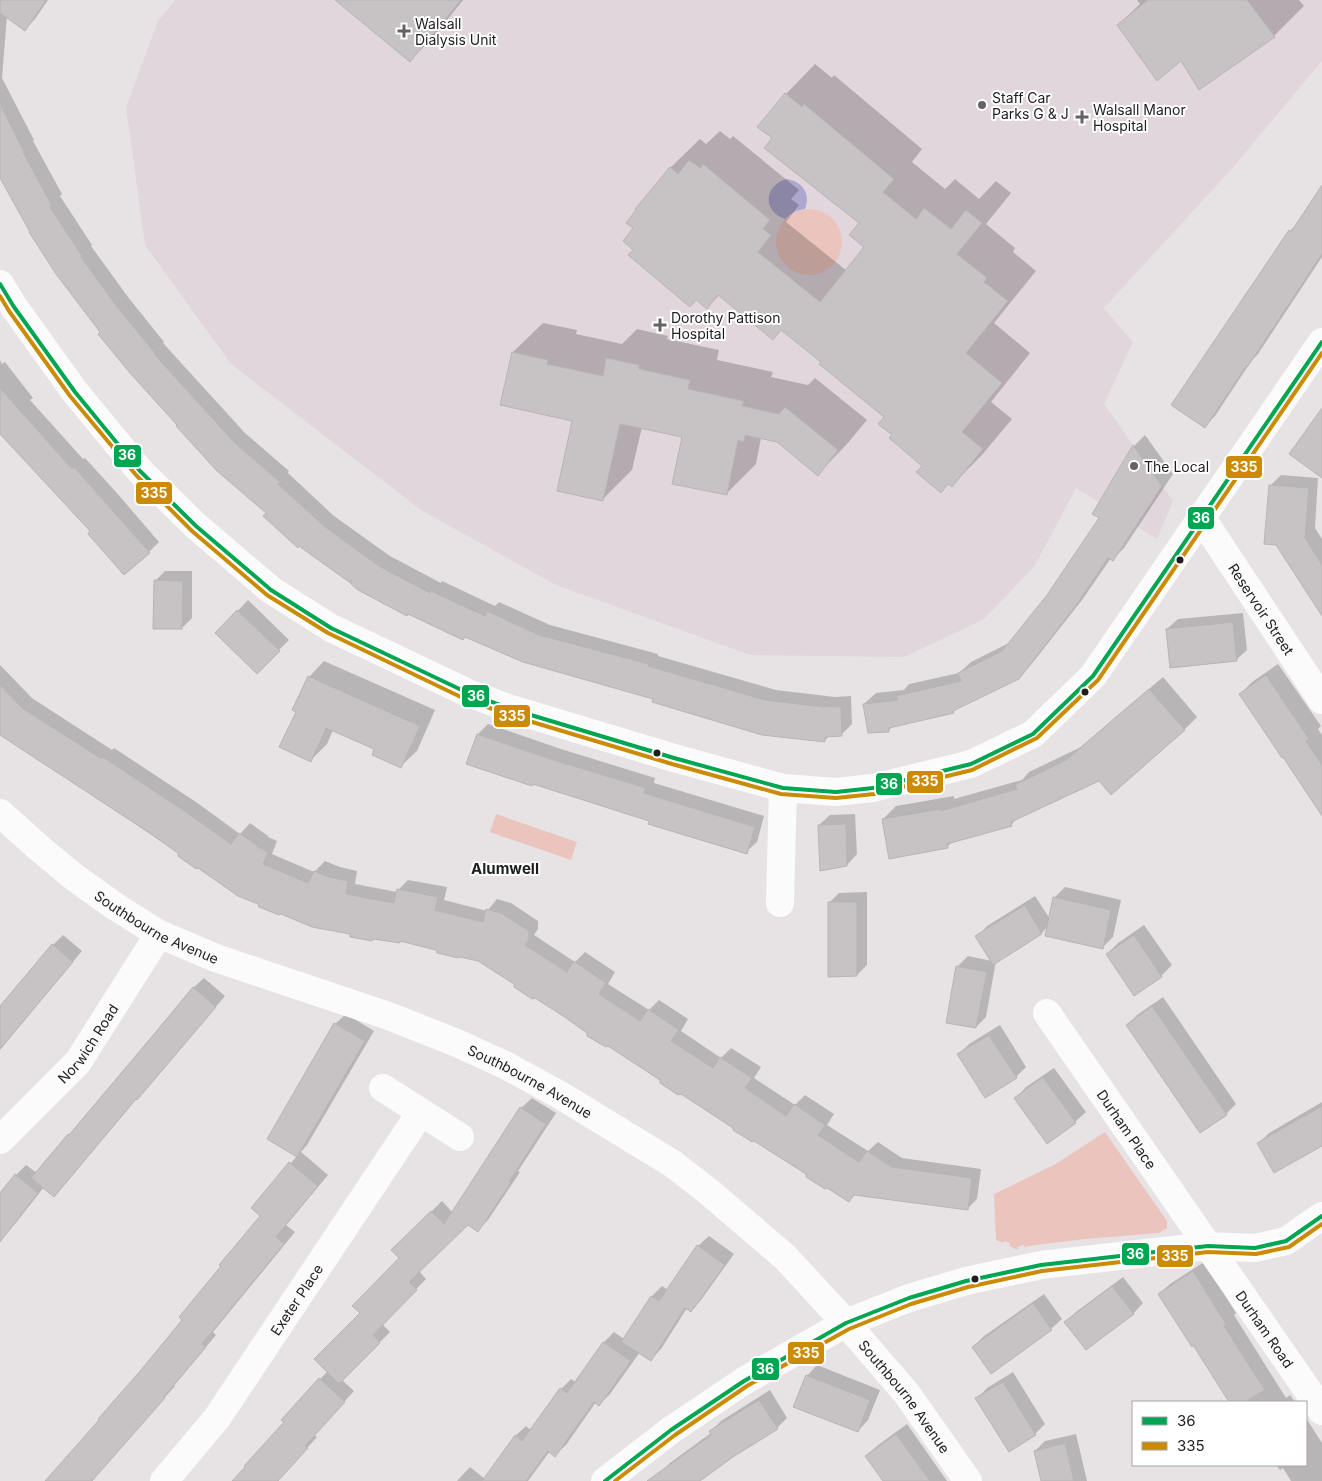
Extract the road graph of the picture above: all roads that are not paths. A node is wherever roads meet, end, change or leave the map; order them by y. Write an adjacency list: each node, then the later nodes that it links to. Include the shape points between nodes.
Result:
1 (0, 284): 5 (street, via 75,392 140,471 196,526 271,590 331,628 468,693 668,757)
2 (1322, 342): 3 (street)
3 (1202, 517): 4 (street, Reservoir Street); 5 (street, via 1092,676 1032,734 971,764 873,788 836,792)
4 (1322, 700)
5 (783, 788): 7 (street)
6 (0, 813): 8 (street, Southbourne Avenue, via 74,877)
7 (780, 903)
8 (159, 934): 13 (street, Norwich Road, via 78,1062); 16 (street, Southbourne Avenue, via 216,958 433,1033 560,1094 673,1164 709,1192 784,1257)
9 (1047, 1012): 15 (street, Durham Place)
10 (383, 1088): 11 (street)
11 (421, 1112): 12 (street); 18 (street, Exeter Place, via 217,1418)
12 (460, 1137)
13 (0, 1140)
14 (1322, 1216): 15 (street, via 1286,1241 1255,1248)
15 (1208, 1246): 16 (street, via 1041,1265 966,1281 909,1298); 17 (street, Durham Road)
16 (846, 1323): 19 (street, via 744,1381 671,1430); 20 (street, Southbourne Avenue, via 906,1394)
17 (1322, 1411)
18 (164, 1481)
19 (605, 1481)
20 (968, 1481)

